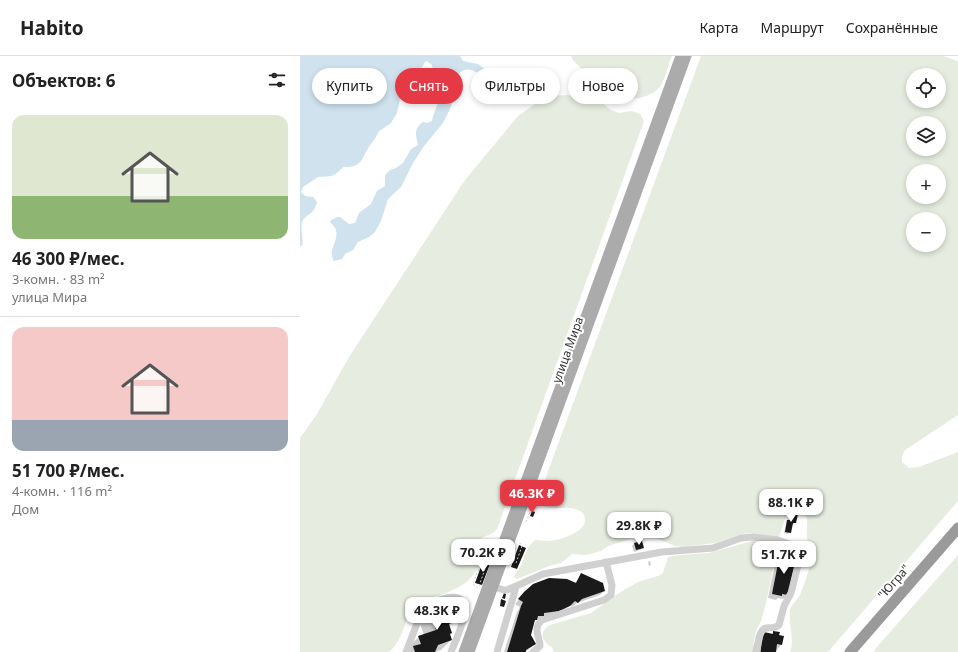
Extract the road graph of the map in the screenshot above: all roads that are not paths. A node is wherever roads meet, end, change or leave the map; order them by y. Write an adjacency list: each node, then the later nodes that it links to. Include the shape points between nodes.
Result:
1 (680, 56): 5 (main road, улица Мира)
2 (688, 56): 5 (main road, улица Мира)
3 (958, 528): 14 (highway, "Югра")
4 (606, 562): 6 (lane, via 543,574); 12 (lane, via 612,585 610,595 604,600 542,620 536,631 540,646); 13 (lane, via 662,552 713,548 746,537 778,540 792,545 799,561 791,593 784,606 779,626 765,628 762,631)
5 (487, 585): 6 (lane, via 505,590); 9 (main road, улица Мира); 10 (main road, улица Мира)
6 (516, 587): 11 (lane)
7 (406, 652): 8 (lane, via 423,608 455,597 463,602 465,612)
8 (451, 652)
9 (463, 652)
10 (470, 652)
11 (497, 652)
12 (532, 652)
13 (757, 652)
14 (850, 652)

